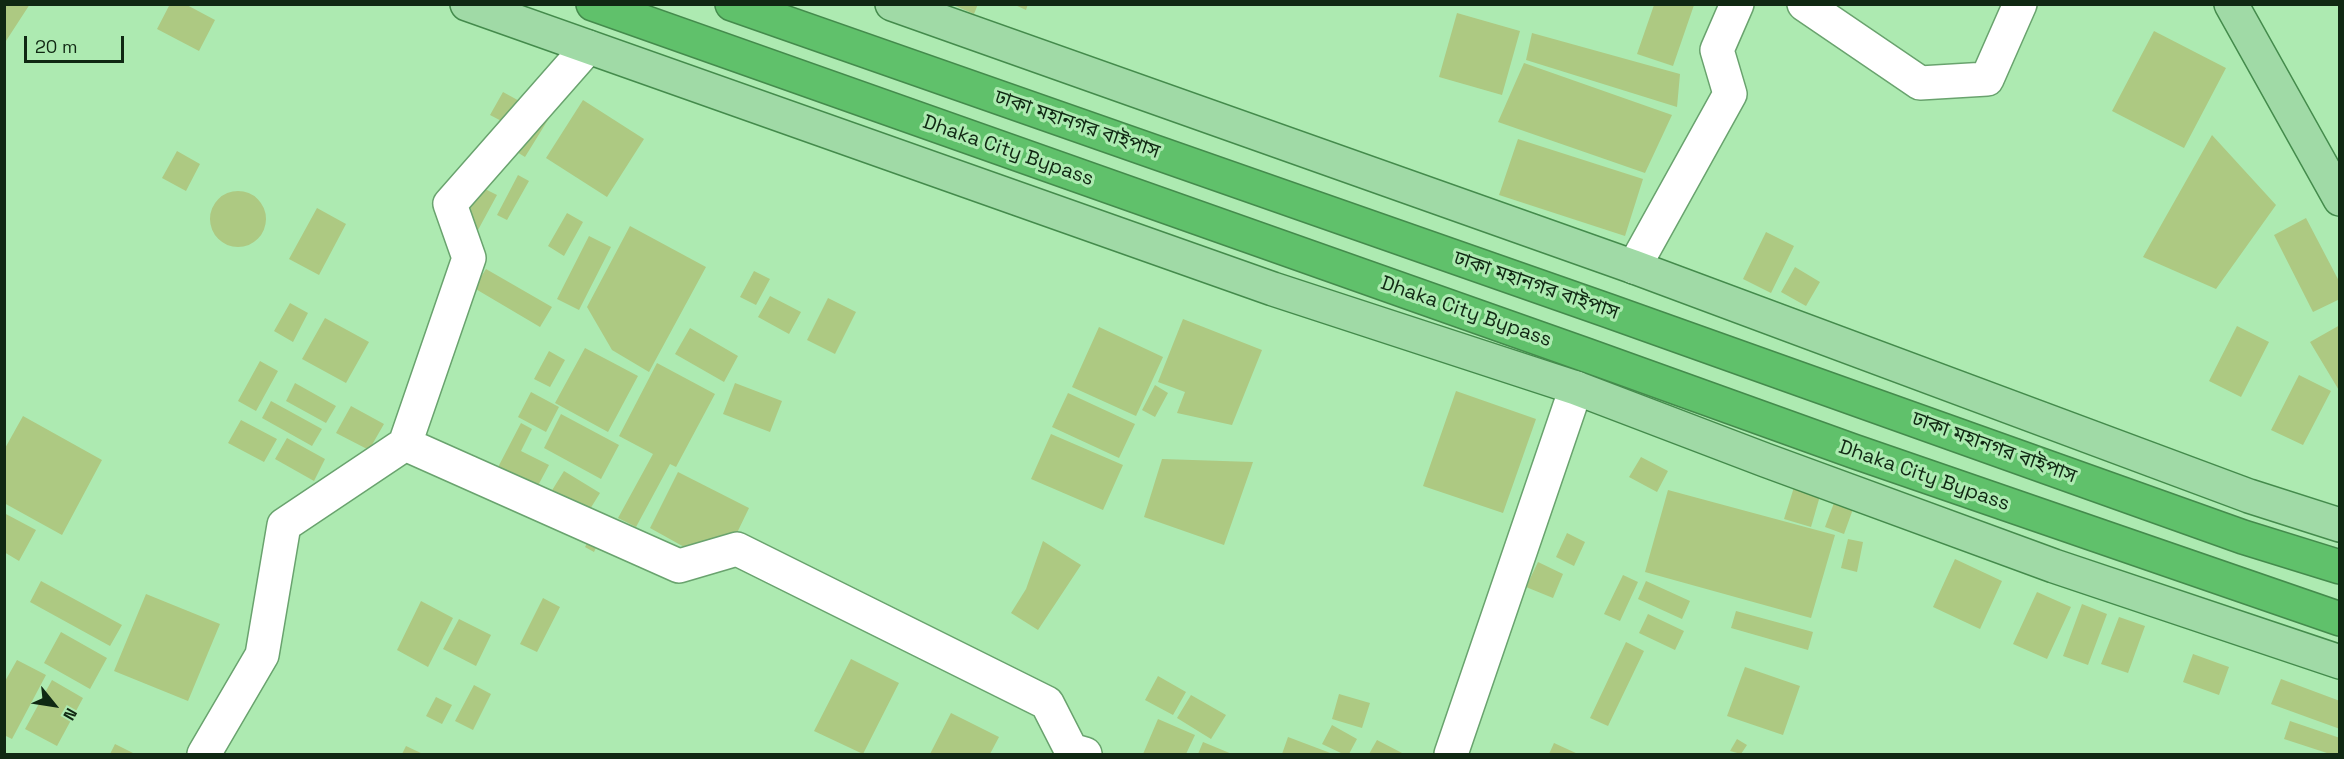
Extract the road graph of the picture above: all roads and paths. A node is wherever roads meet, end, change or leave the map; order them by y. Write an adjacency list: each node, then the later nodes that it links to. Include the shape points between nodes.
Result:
1 (467, 4): 9 (main road)
2 (593, 4): 16 (highway, Dhaka City Bypass, via 1853,451)
3 (732, 4): 15 (highway, ঢাকা মহানগর বাইপাস, via 2243,537)
4 (892, 4): 11 (main road)
5 (1737, 4): 11 (street, via 1717,50 1730,94)
6 (1804, 4): 7 (street, via 1920,83 1988,79)
7 (2019, 4)
8 (2232, 5): 10 (main road)
9 (588, 47): 12 (main road, via 1273,289); 13 (street, via 450,204 469,258)
10 (2340, 199)
11 (1634, 267): 14 (main road, via 2249,496)
12 (1576, 388): 17 (main road, via 2054,566); 20 (street)
13 (405, 444): 18 (street, via 284,525 262,655); 19 (street, via 679,566 737,549 1047,704 1071,750)
14 (2340, 525)
15 (2340, 567)
16 (2340, 619)
17 (2340, 662)
18 (204, 754)
19 (1085, 754)
20 (1451, 754)

